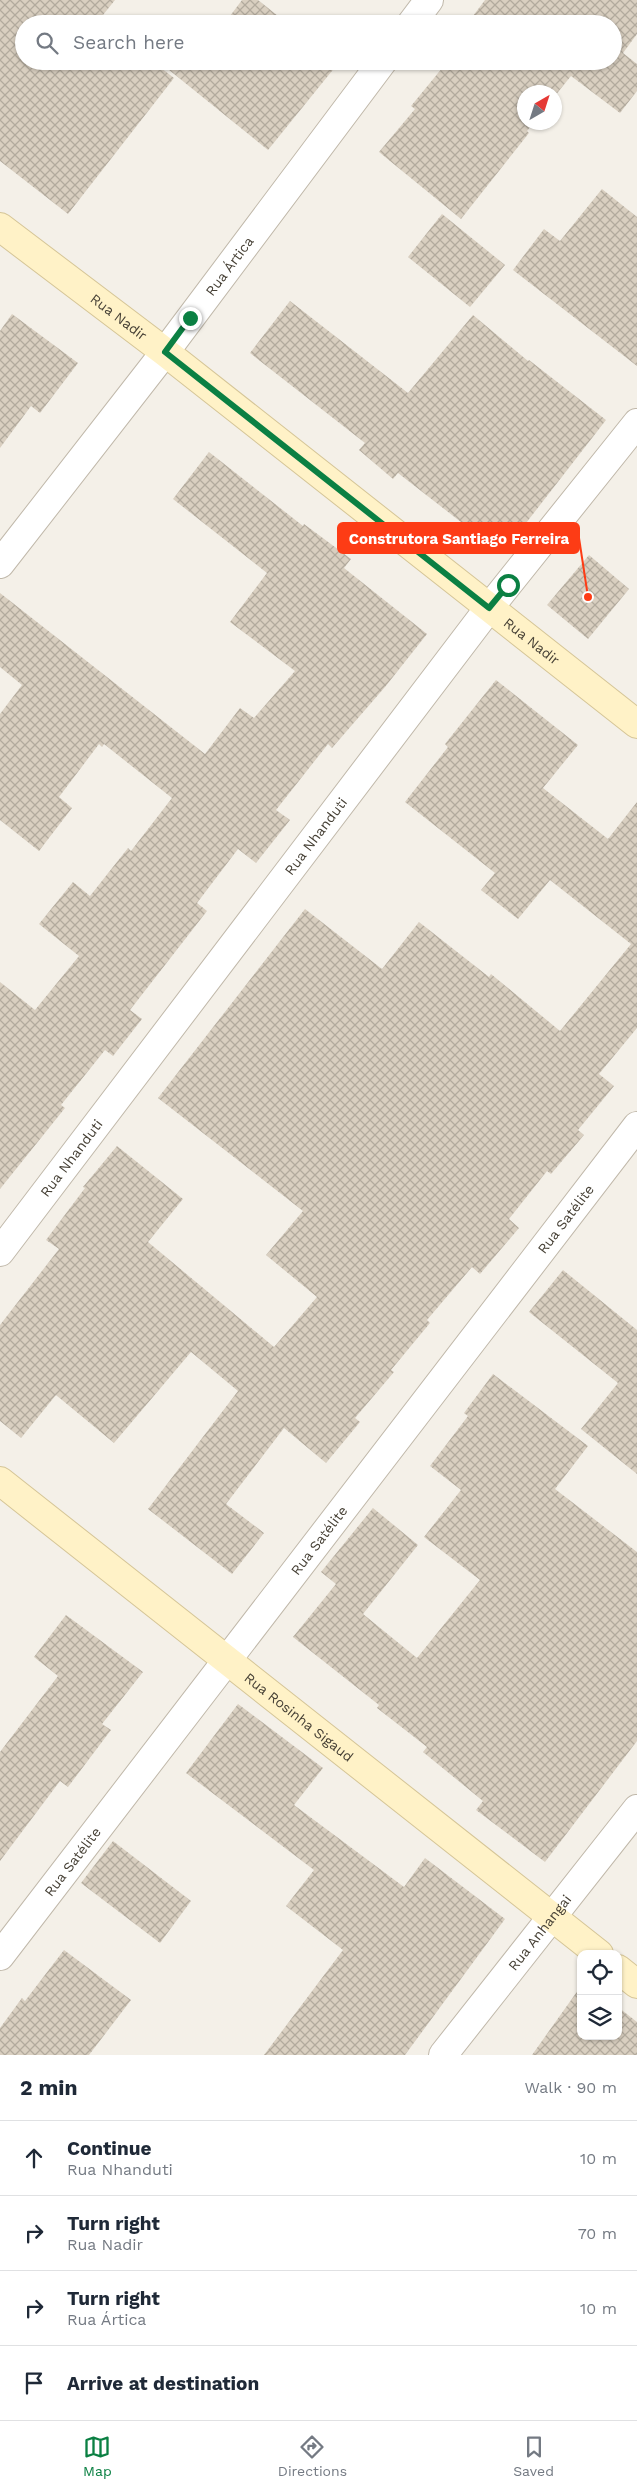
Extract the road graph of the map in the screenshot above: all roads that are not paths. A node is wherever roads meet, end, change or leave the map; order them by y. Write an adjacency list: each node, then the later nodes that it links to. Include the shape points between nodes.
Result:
1 (428, 0): 2 (street)
2 (417, 15)
3 (375, 70): 5 (street, Rua Ártica)
4 (0, 227): 5 (street, Rua Nadir)
5 (165, 352): 7 (street, Rua Ártica); 8 (street, Rua Nadir)
6 (637, 423): 8 (street, Rua Nhanduti)
7 (0, 564)
8 (489, 608): 9 (street, Rua Nadir); 11 (street, Rua Nhanduti)
9 (637, 724)
10 (637, 1126): 13 (street, Rua Satélite)
11 (0, 1252)
12 (0, 1481): 13 (street, Rua Rosinha Sigaud)
13 (227, 1660): 15 (street, Rua Rosinha Sigaud); 17 (street, Rua Satélite)
14 (637, 1809): 15 (street, Rua Anhangai)
15 (552, 1917): 16 (street, Rua Rosinha Sigaud); 20 (street, Rua Anhangai)
16 (594, 1950)
17 (0, 1956)
18 (622, 1972): 19 (street)
19 (637, 1984)
20 (443, 2055)

